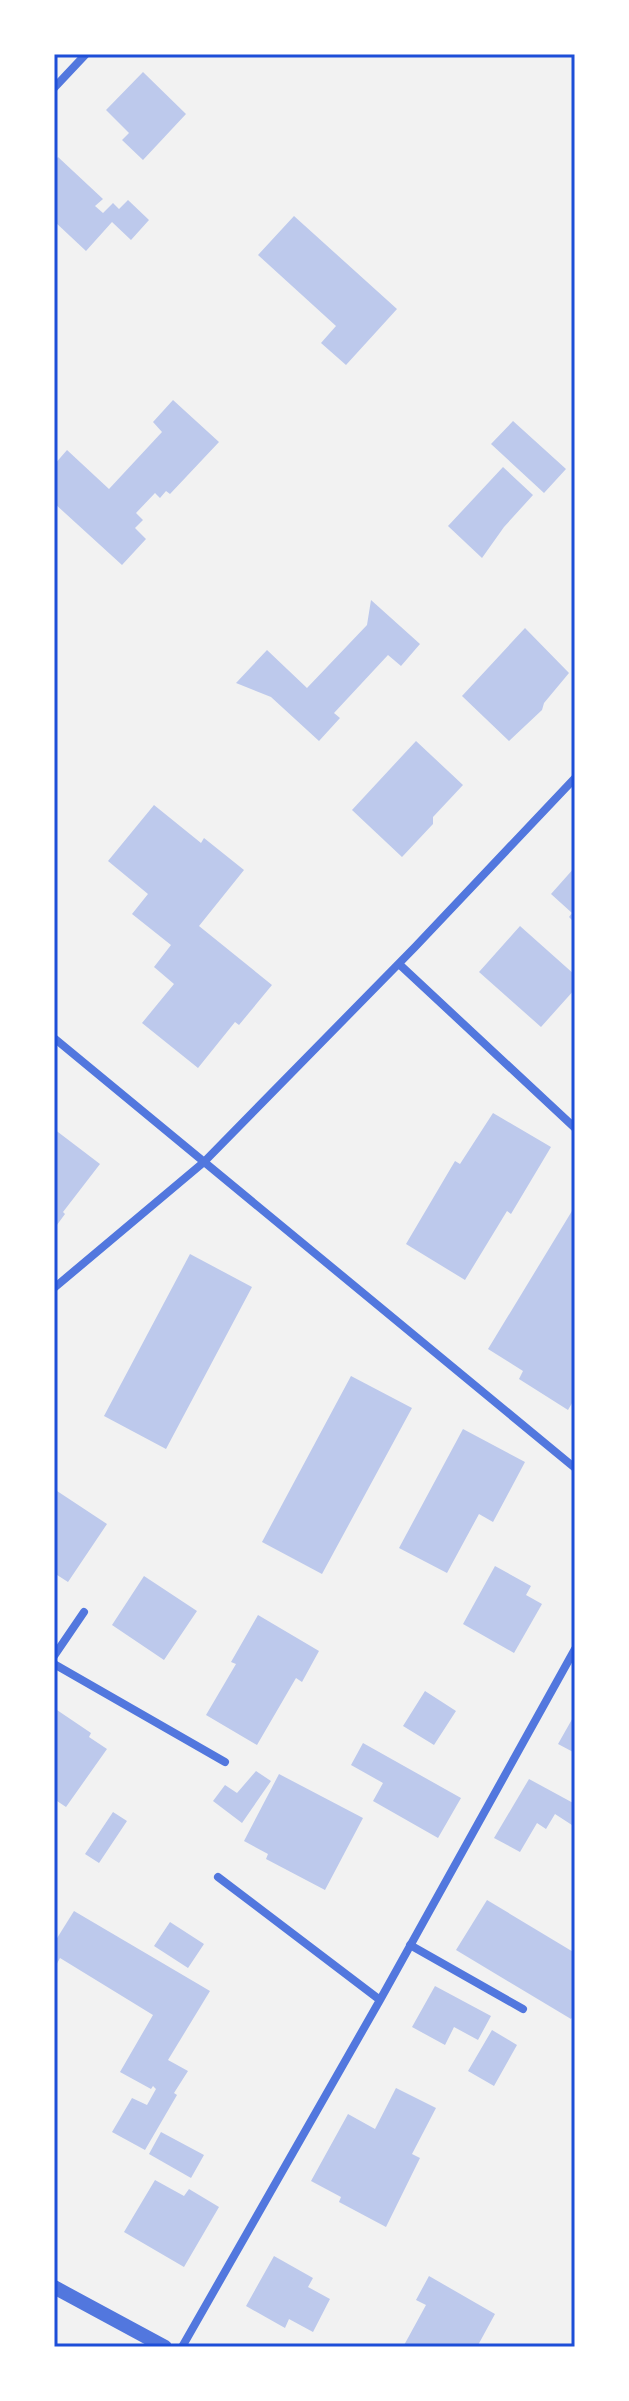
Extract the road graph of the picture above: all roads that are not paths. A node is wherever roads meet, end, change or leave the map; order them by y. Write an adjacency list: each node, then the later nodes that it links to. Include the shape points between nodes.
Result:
1 (86, 54): 2 (street)
2 (54, 88)
3 (575, 778): 4 (street)
4 (399, 964): 6 (street); 7 (street)
5 (54, 1038): 7 (street)
6 (575, 1128)
7 (204, 1162): 8 (street); 9 (street)
8 (54, 1288)
9 (575, 1468)
10 (84, 1612): 12 (street)
11 (575, 1649): 16 (street)
12 (54, 1656)
13 (54, 1664): 14 (street)
14 (225, 1762)
15 (218, 1877): 17 (street)
16 (410, 1945): 17 (street); 18 (street)
17 (380, 2000): 21 (street)
18 (523, 2009)
19 (54, 2287): 20 (street)
20 (165, 2347)
21 (182, 2347)

